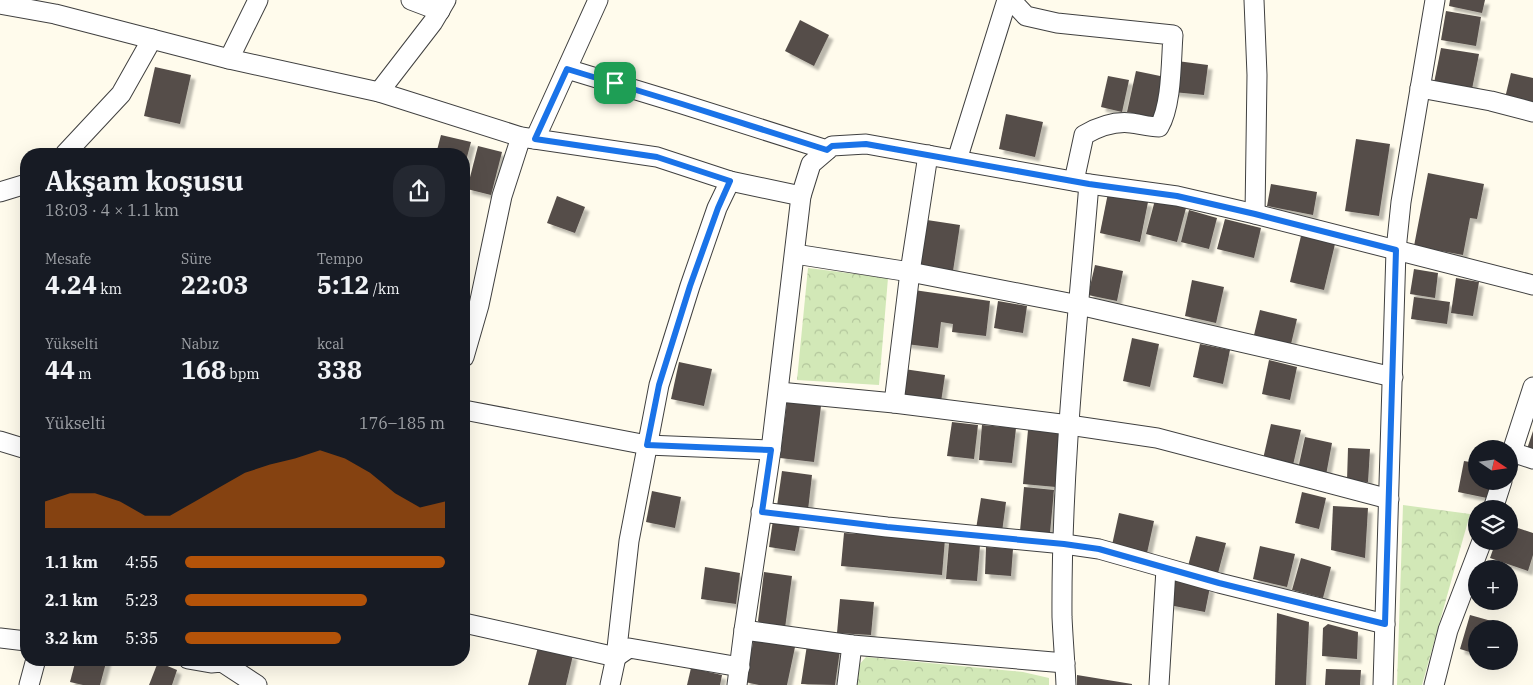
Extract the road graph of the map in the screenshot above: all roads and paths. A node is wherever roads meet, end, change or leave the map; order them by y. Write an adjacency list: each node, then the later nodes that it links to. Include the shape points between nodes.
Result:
1 (258, 0): 10 (street)
2 (411, 0): 8 (street)
3 (598, 0): 11 (street)
4 (1009, 0): 19 (street); 21 (street, via 1026,16 1057,23 1173,35 1170,88 1159,127 1114,123 1084,135)
5 (1254, 0): 25 (street, via 1257,74)
6 (1435, 0): 12 (street)
7 (0, 4): 9 (street, via 55,14)
8 (443, 6): 13 (street)
9 (152, 40): 10 (street); 16 (street, via 121,94)
10 (229, 59): 13 (street)
11 (567, 69): 15 (street); 17 (street)
12 (1420, 88): 14 (street); 26 (street)
13 (379, 92): 15 (street)
14 (1533, 112)
15 (528, 138): 20 (street, via 657,157); 30 (street, via 502,196)
16 (71, 148)
17 (827, 150): 18 (street, via 832,146 866,144); 24 (street, via 811,164)
18 (928, 155): 19 (street); 28 (street)
19 (957, 160): 21 (street)
20 (730, 181): 24 (street); 41 (street, via 690,286 659,385)
21 (1081, 183): 25 (street, via 1177,196); 31 (street)
22 (20, 186): 23 (street)
23 (0, 192)
24 (801, 196): 27 (street)
25 (1255, 214): 26 (street)
26 (1396, 250): 29 (street); 33 (street)
27 (795, 254): 28 (street); 35 (street)
28 (910, 272): 31 (street); 36 (street)
29 (1533, 285)
30 (472, 302): 32 (street)
31 (1079, 305): 33 (street); 38 (street)
32 (470, 316)
33 (1393, 377): 46 (street)
34 (1533, 387): 39 (street)
35 (779, 392): 36 (street); 43 (street)
36 (894, 403): 38 (street)
37 (470, 411): 41 (street)
38 (1069, 425): 46 (street, via 1157,438); 48 (street)
39 (1515, 440)
40 (0, 442): 42 (street)
41 (647, 445): 43 (street); 57 (street, via 629,541)
42 (20, 447)
43 (771, 450): 47 (street)
44 (1518, 457): 45 (street)
45 (1533, 459)
46 (1389, 500): 52 (street)
47 (762, 512): 48 (street); 53 (street)
48 (1064, 544): 50 (street, via 1099,549); 58 (street, via 1062,618)
49 (1479, 550): 69 (street, via 1448,630)
50 (1166, 569): 52 (street); 67 (street)
51 (470, 624): 57 (street)
52 (1385, 624): 68 (street)
53 (744, 630): 56 (street); 61 (street)
54 (0, 638): 55 (street)
55 (20, 640)
56 (852, 645): 58 (street); 65 (street)
57 (616, 657): 61 (street, via 629,648); 64 (street)
58 (1065, 663): 66 (street)
59 (34, 666): 62 (street)
60 (230, 666): 63 (street)
61 (738, 676)
62 (28, 685)
63 (257, 685)
64 (610, 685)
65 (847, 685)
66 (1066, 685)
67 (1159, 685)
68 (1383, 685)
69 (1434, 685)

